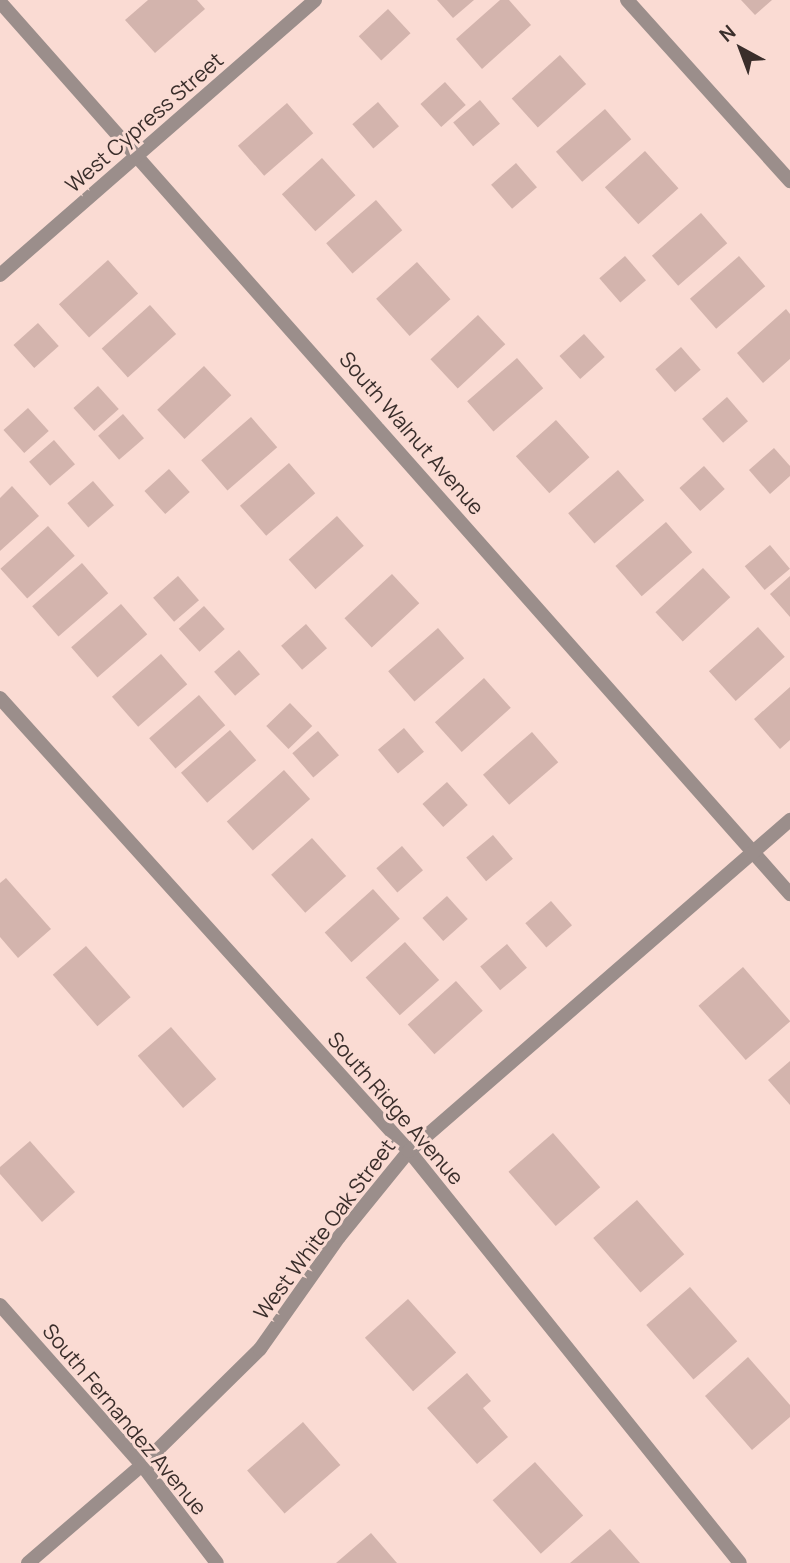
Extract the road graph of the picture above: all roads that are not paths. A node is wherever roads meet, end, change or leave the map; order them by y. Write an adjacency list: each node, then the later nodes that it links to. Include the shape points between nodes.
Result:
1 (316, 0): 4 (street, West Cypress Street)
2 (627, 0): 5 (street)
3 (0, 2): 4 (street, South Walnut Avenue)
4 (138, 155): 6 (street, West Cypress Street); 9 (street, South Walnut Avenue)
5 (790, 181)
6 (0, 275)
7 (0, 698): 11 (street, South Ridge Avenue)
8 (790, 820): 9 (street, West White Oak Street)
9 (754, 852): 10 (street, South Walnut Avenue); 11 (street, West White Oak Street)
10 (790, 894)
11 (408, 1151): 13 (street, West White Oak Street, via 339,1237 260,1349); 16 (street, South Ridge Avenue)
12 (0, 1305): 13 (street, South Fernandez Avenue)
13 (142, 1465): 14 (street, West White Oak Street); 15 (street, South Fernandez Avenue)
14 (28, 1563)
15 (217, 1563)
16 (740, 1563)

